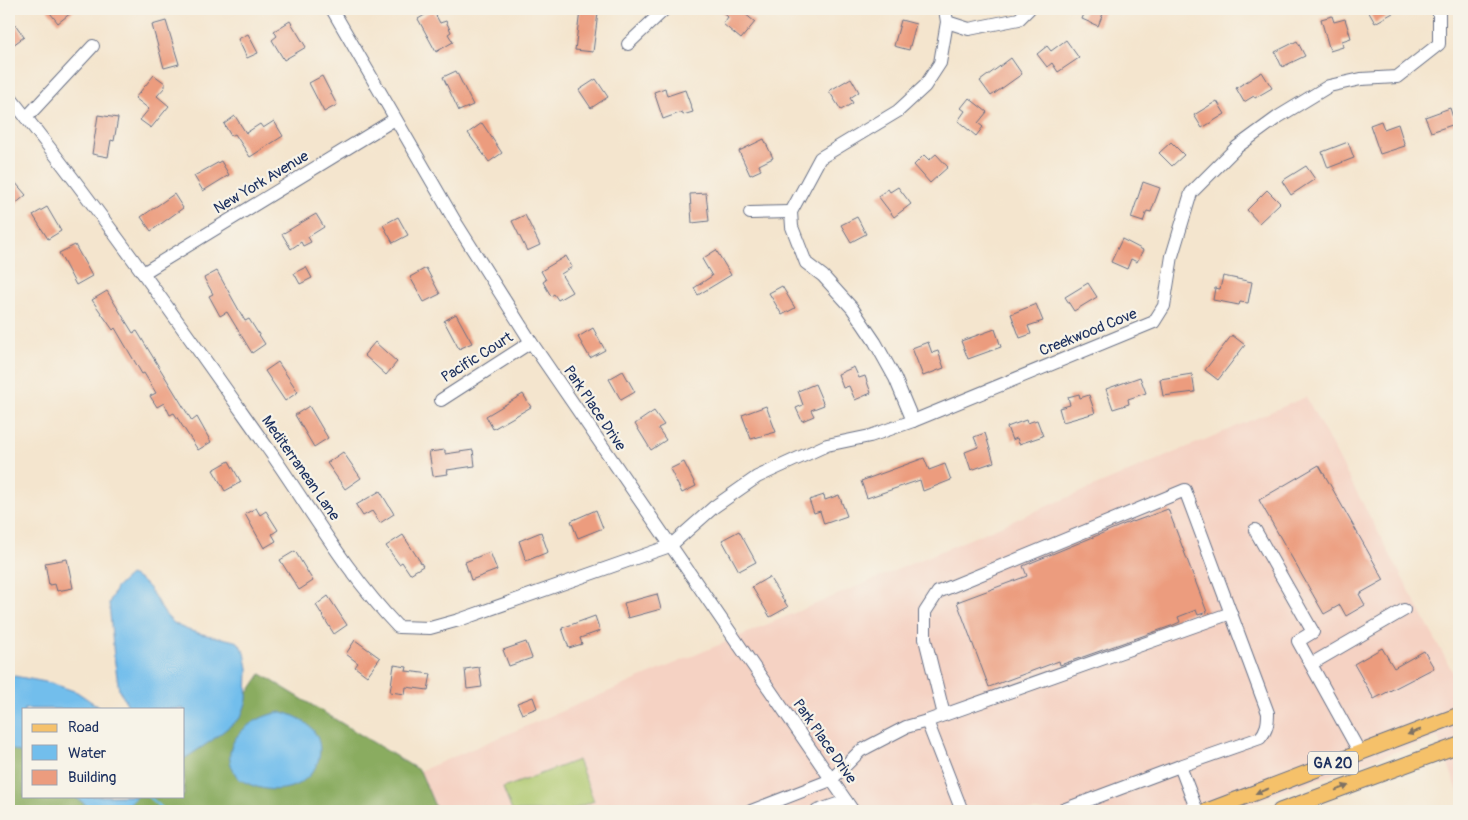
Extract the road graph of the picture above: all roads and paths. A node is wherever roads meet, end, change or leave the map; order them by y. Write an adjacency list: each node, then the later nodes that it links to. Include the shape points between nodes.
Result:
1 (332, 9): 11 (street, Park Place Drive)
2 (665, 9): 7 (street)
3 (945, 9): 6 (street)
4 (1029, 9): 6 (street, via 1019,19 969,28)
5 (1439, 9): 17 (street, Creekwood Cove, via 1440,44 1397,77 1361,79 1328,86 1236,147 1191,193 1172,256 1164,306 1154,322)
6 (947, 22): 12 (street, via 940,63 925,86 898,111 820,158)
7 (628, 44)
8 (93, 46): 10 (street)
9 (9, 96): 10 (street, Mediterranean Lane)
10 (26, 118): 14 (street, Mediterranean Lane)
11 (395, 119): 14 (street, New York Avenue); 15 (street, Park Place Drive)
12 (791, 212): 13 (street); 17 (street, via 792,227 806,263 823,276 852,308 895,378)
13 (750, 213)
14 (143, 273): 19 (street, Mediterranean Lane, via 372,600 398,627 430,628 459,620)
15 (531, 342): 16 (street, Pacific Court); 19 (street, Park Place Drive)
16 (441, 400)
17 (913, 421): 19 (street, Creekwood Cove, via 870,436 828,445 757,477 714,507)
18 (1255, 530): 22 (street, via 1313,632 1298,641)
19 (670, 546): 29 (street, Park Place Drive)
20 (1404, 610): 22 (street)
21 (1231, 613): 23 (street); 23 (street, via 1185,490 938,592 926,612 925,638); 28 (street, via 1268,713 1266,732 1260,738)
22 (1311, 664): 27 (street)
23 (944, 715): 25 (street)
24 (1459, 715): 27 (main road, GA 20, one-way to 27)
25 (927, 722): 29 (street, via 906,727 860,751); 33 (street)
26 (1459, 745): 37 (main road, GA 20, one-way to 26)
27 (1360, 753): 36 (main road, GA 20, one-way to 36)
28 (1180, 766): 34 (street); 35 (street)
29 (831, 780): 30 (street, Park Place Drive); 31 (street)
30 (850, 806): 32 (street)
31 (751, 811)
32 (816, 811)
33 (962, 811)
34 (1060, 811)
35 (1196, 811)
36 (1207, 811)
37 (1280, 811)

